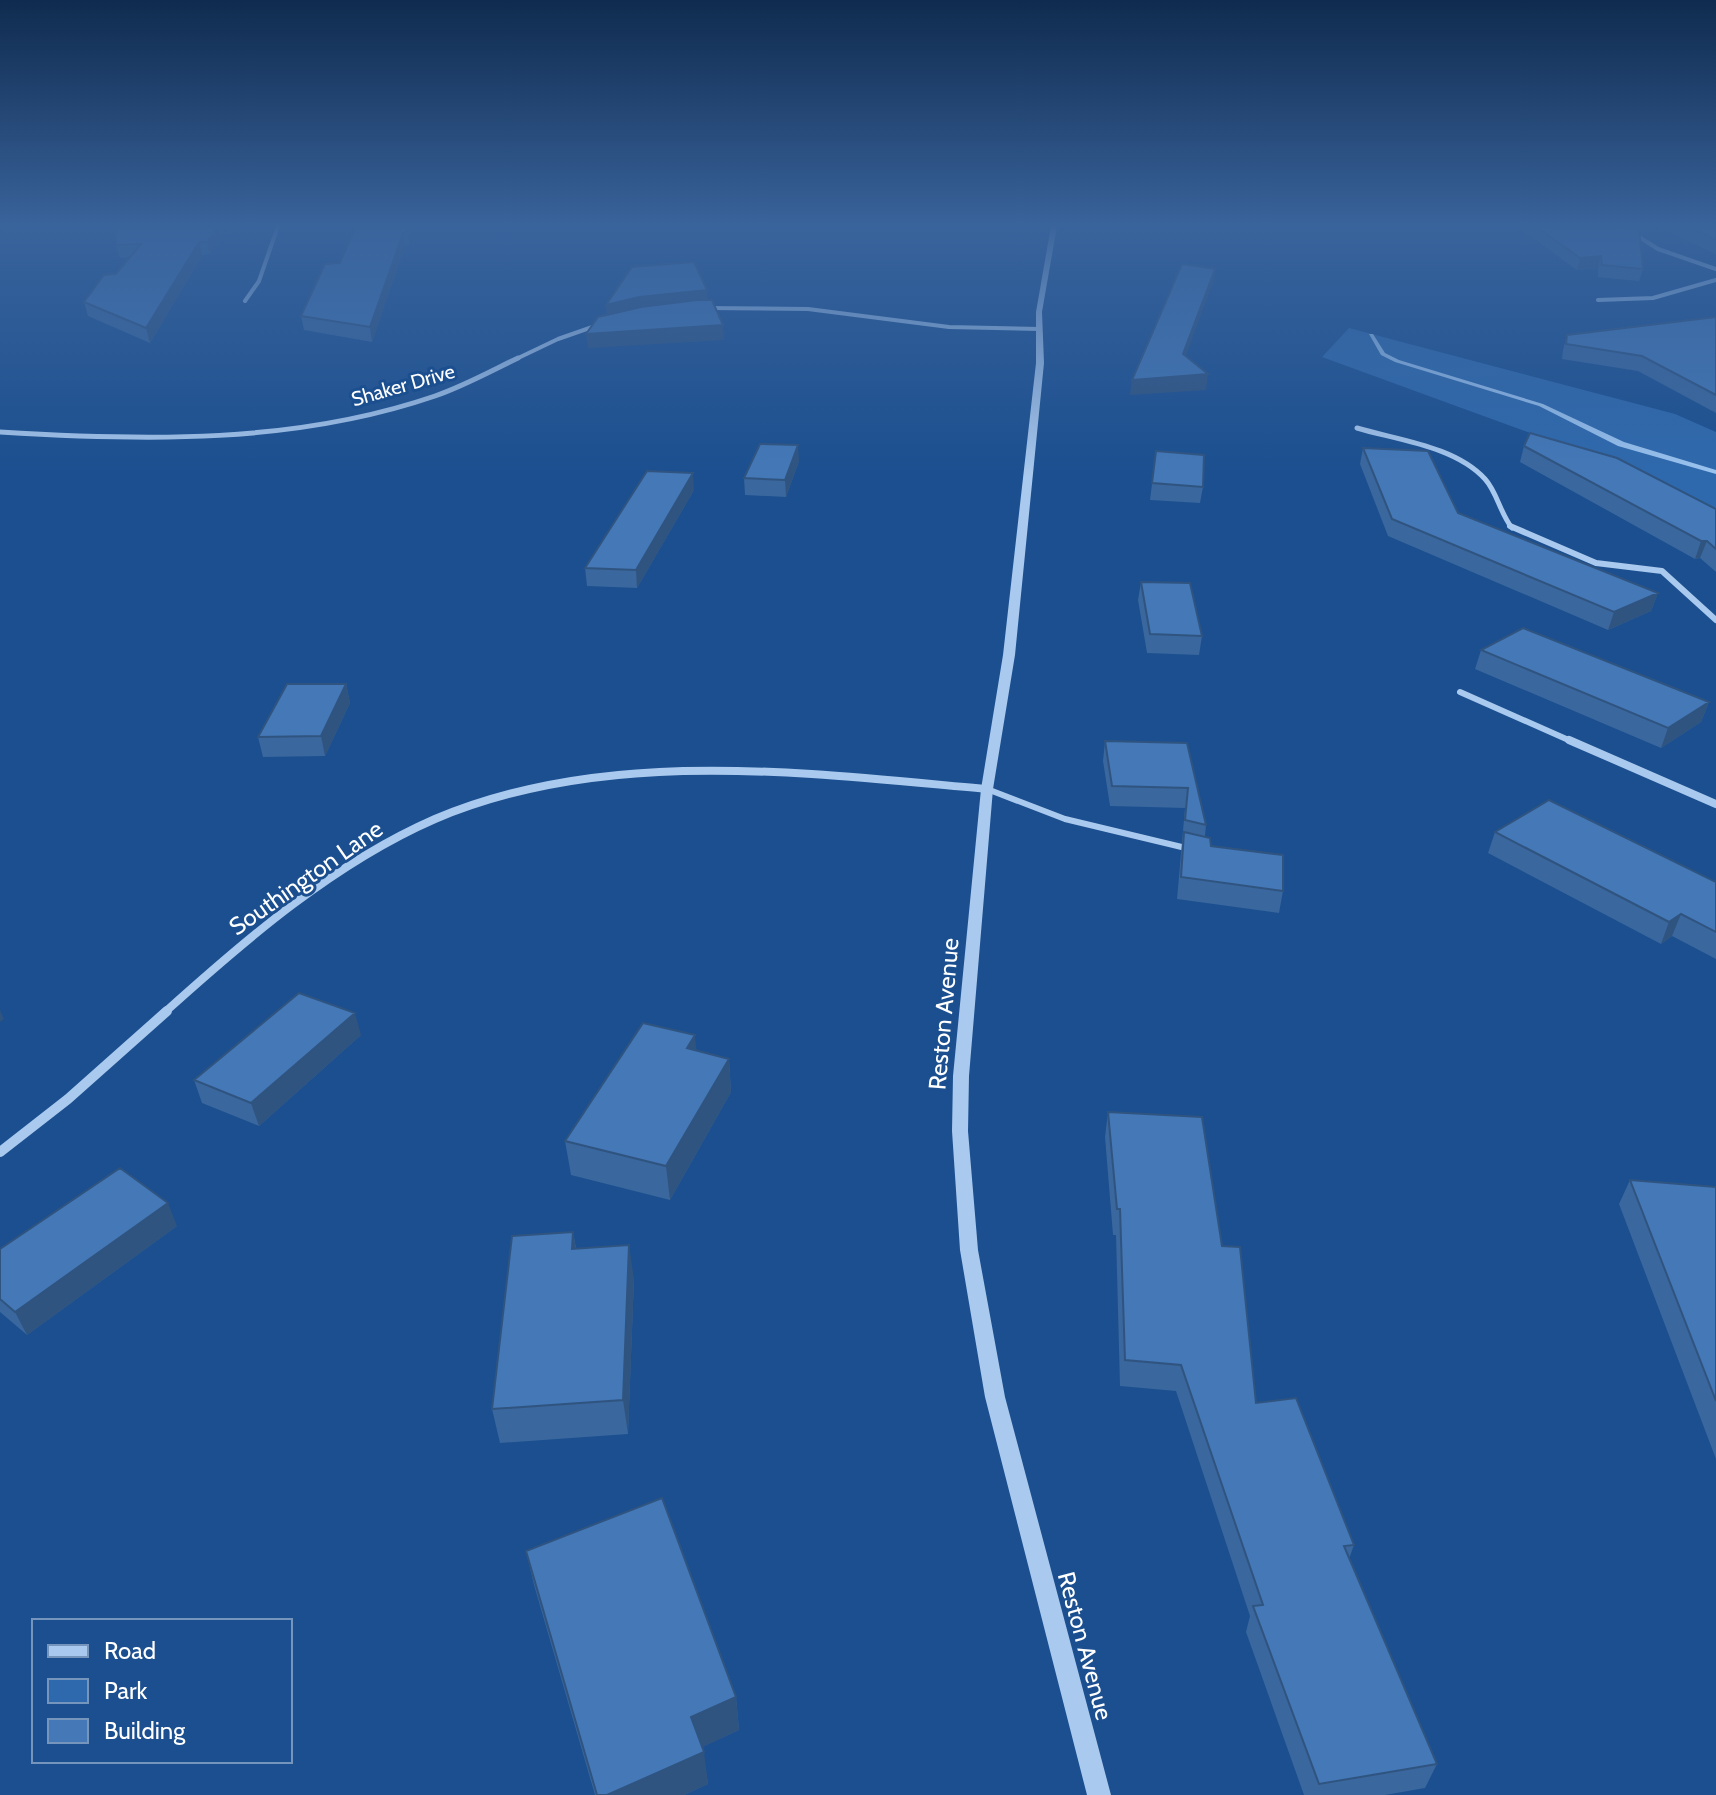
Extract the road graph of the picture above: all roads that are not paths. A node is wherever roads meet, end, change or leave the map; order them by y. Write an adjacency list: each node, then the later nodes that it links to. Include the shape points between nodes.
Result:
1 (802, 310): 4 (street, via 949,327)
2 (1041, 310): 4 (street, Reston Avenue)
3 (612, 322): 6 (street, Shaker Drive, via 544,344 436,396 318,423 186,437)
4 (1040, 329): 9 (street, Reston Avenue, via 1009,655)
5 (1357, 428): 7 (street, via 1456,460 1486,480 1512,528 1596,563 1662,571)
6 (0, 432)
7 (1716, 620)
8 (1460, 692): 10 (street)
9 (987, 789): 11 (lane, via 1065,819); 12 (street, Southington Lane, via 713,770 539,788 439,818 389,842 263,929); 13 (street, Reston Avenue, via 961,1076 969,1250 995,1397)
10 (1716, 804)
11 (1193, 849)
12 (0, 1152)
13 (1099, 1795)

